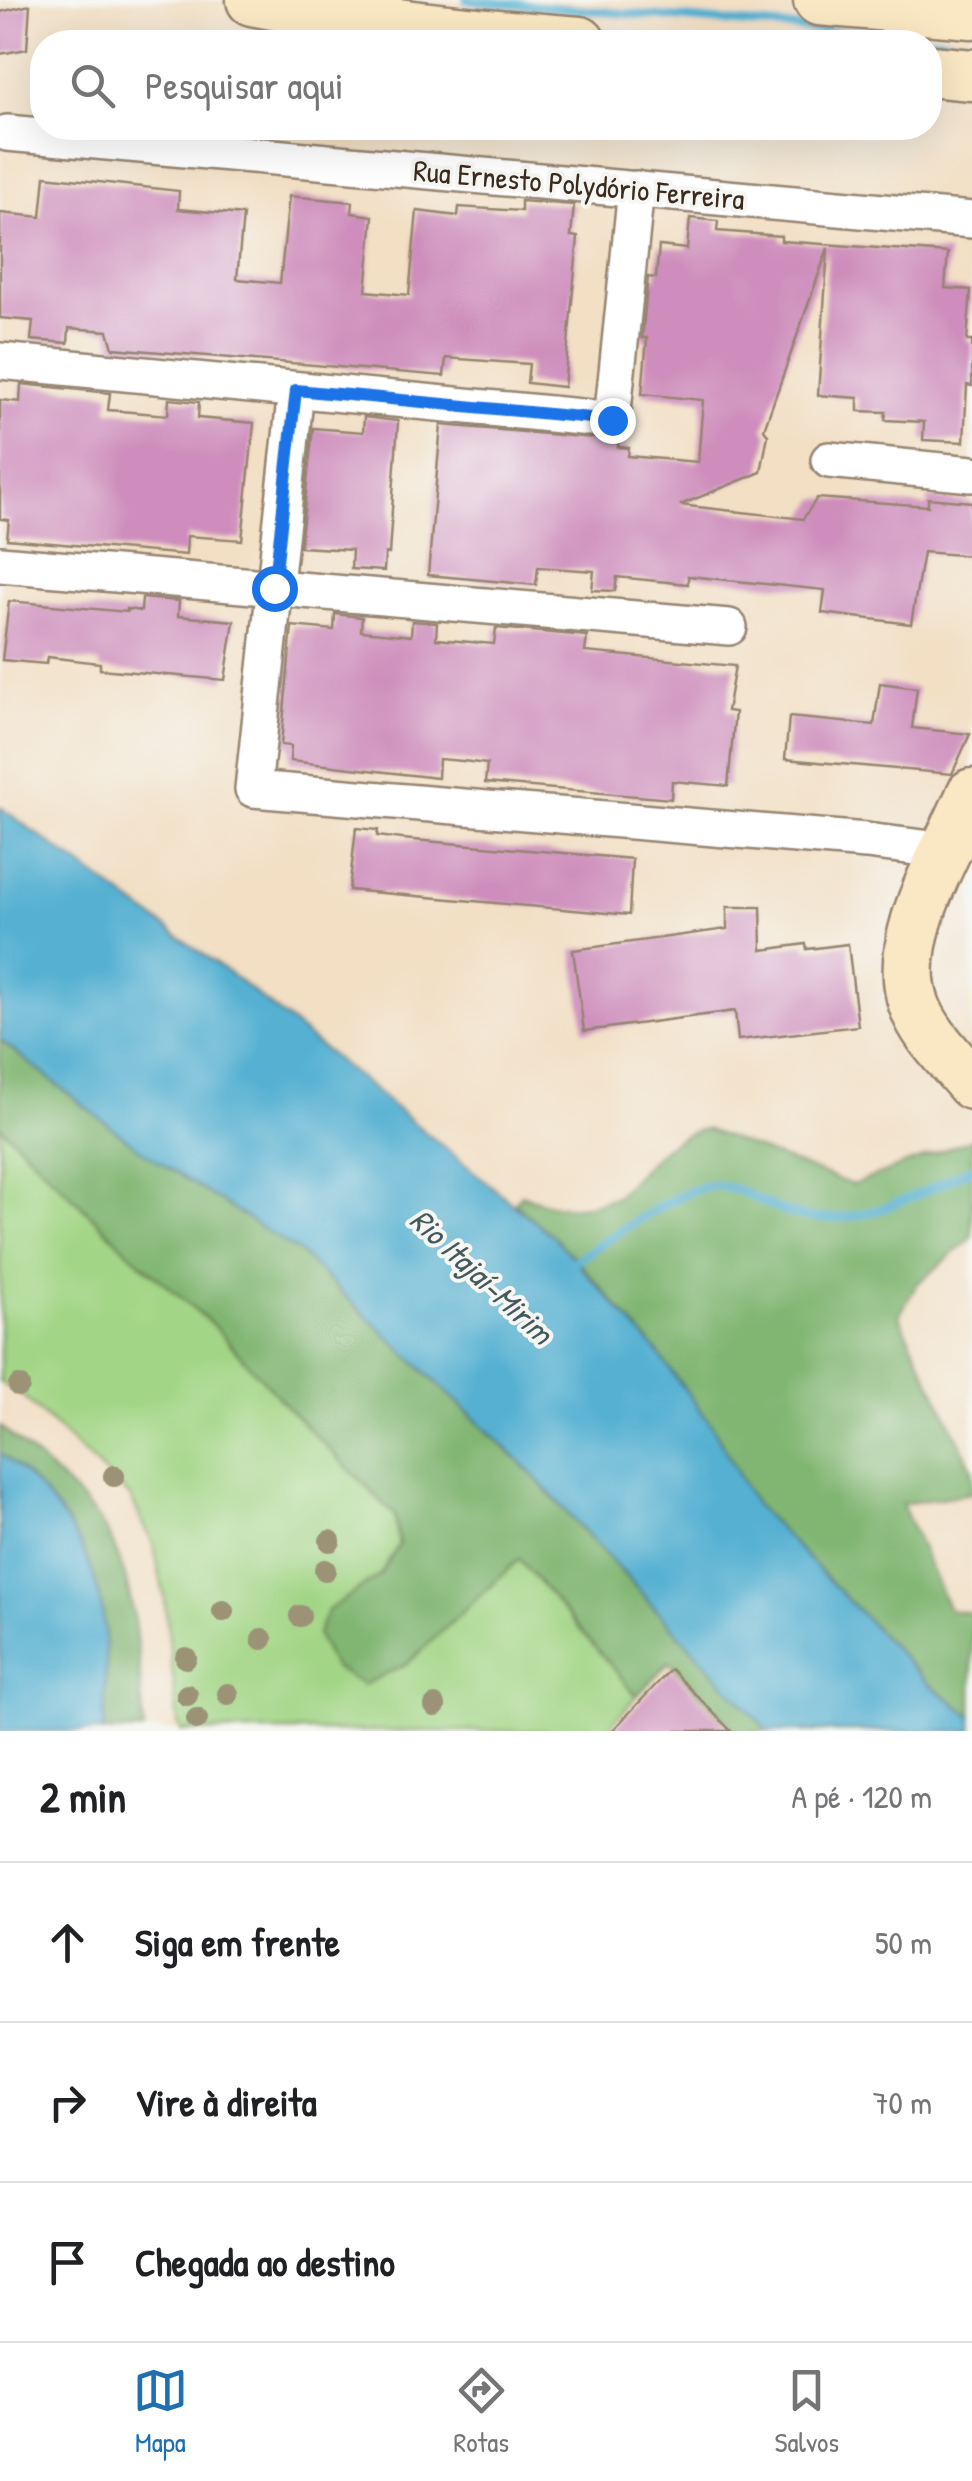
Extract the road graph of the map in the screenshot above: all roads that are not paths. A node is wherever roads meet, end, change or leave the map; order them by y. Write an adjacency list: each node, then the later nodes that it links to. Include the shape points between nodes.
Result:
1 (252, 0): 4 (main road)
2 (819, 0): 3 (main road)
3 (972, 12)
4 (422, 30)
5 (942, 72): 6 (main road)
6 (972, 74)
7 (7, 132): 8 (street, Rua Ernesto Polydório Ferreira)
8 (30, 134)
9 (95, 140): 10 (street, Rua Ernesto Polydório Ferreira)
10 (636, 189): 11 (street, Rua Ernesto Polydório Ferreira); 13 (street, via 612,420)
11 (972, 220)
12 (0, 361): 13 (street)
13 (296, 390): 17 (street)
14 (829, 460): 15 (street)
15 (972, 474)
16 (0, 564): 17 (street)
17 (274, 588): 18 (street); 20 (street, via 253,788)
18 (729, 627)
19 (972, 794): 20 (main road)
20 (948, 851): 21 (main road, via 918,916 908,980 926,1027)
21 (972, 1084)

